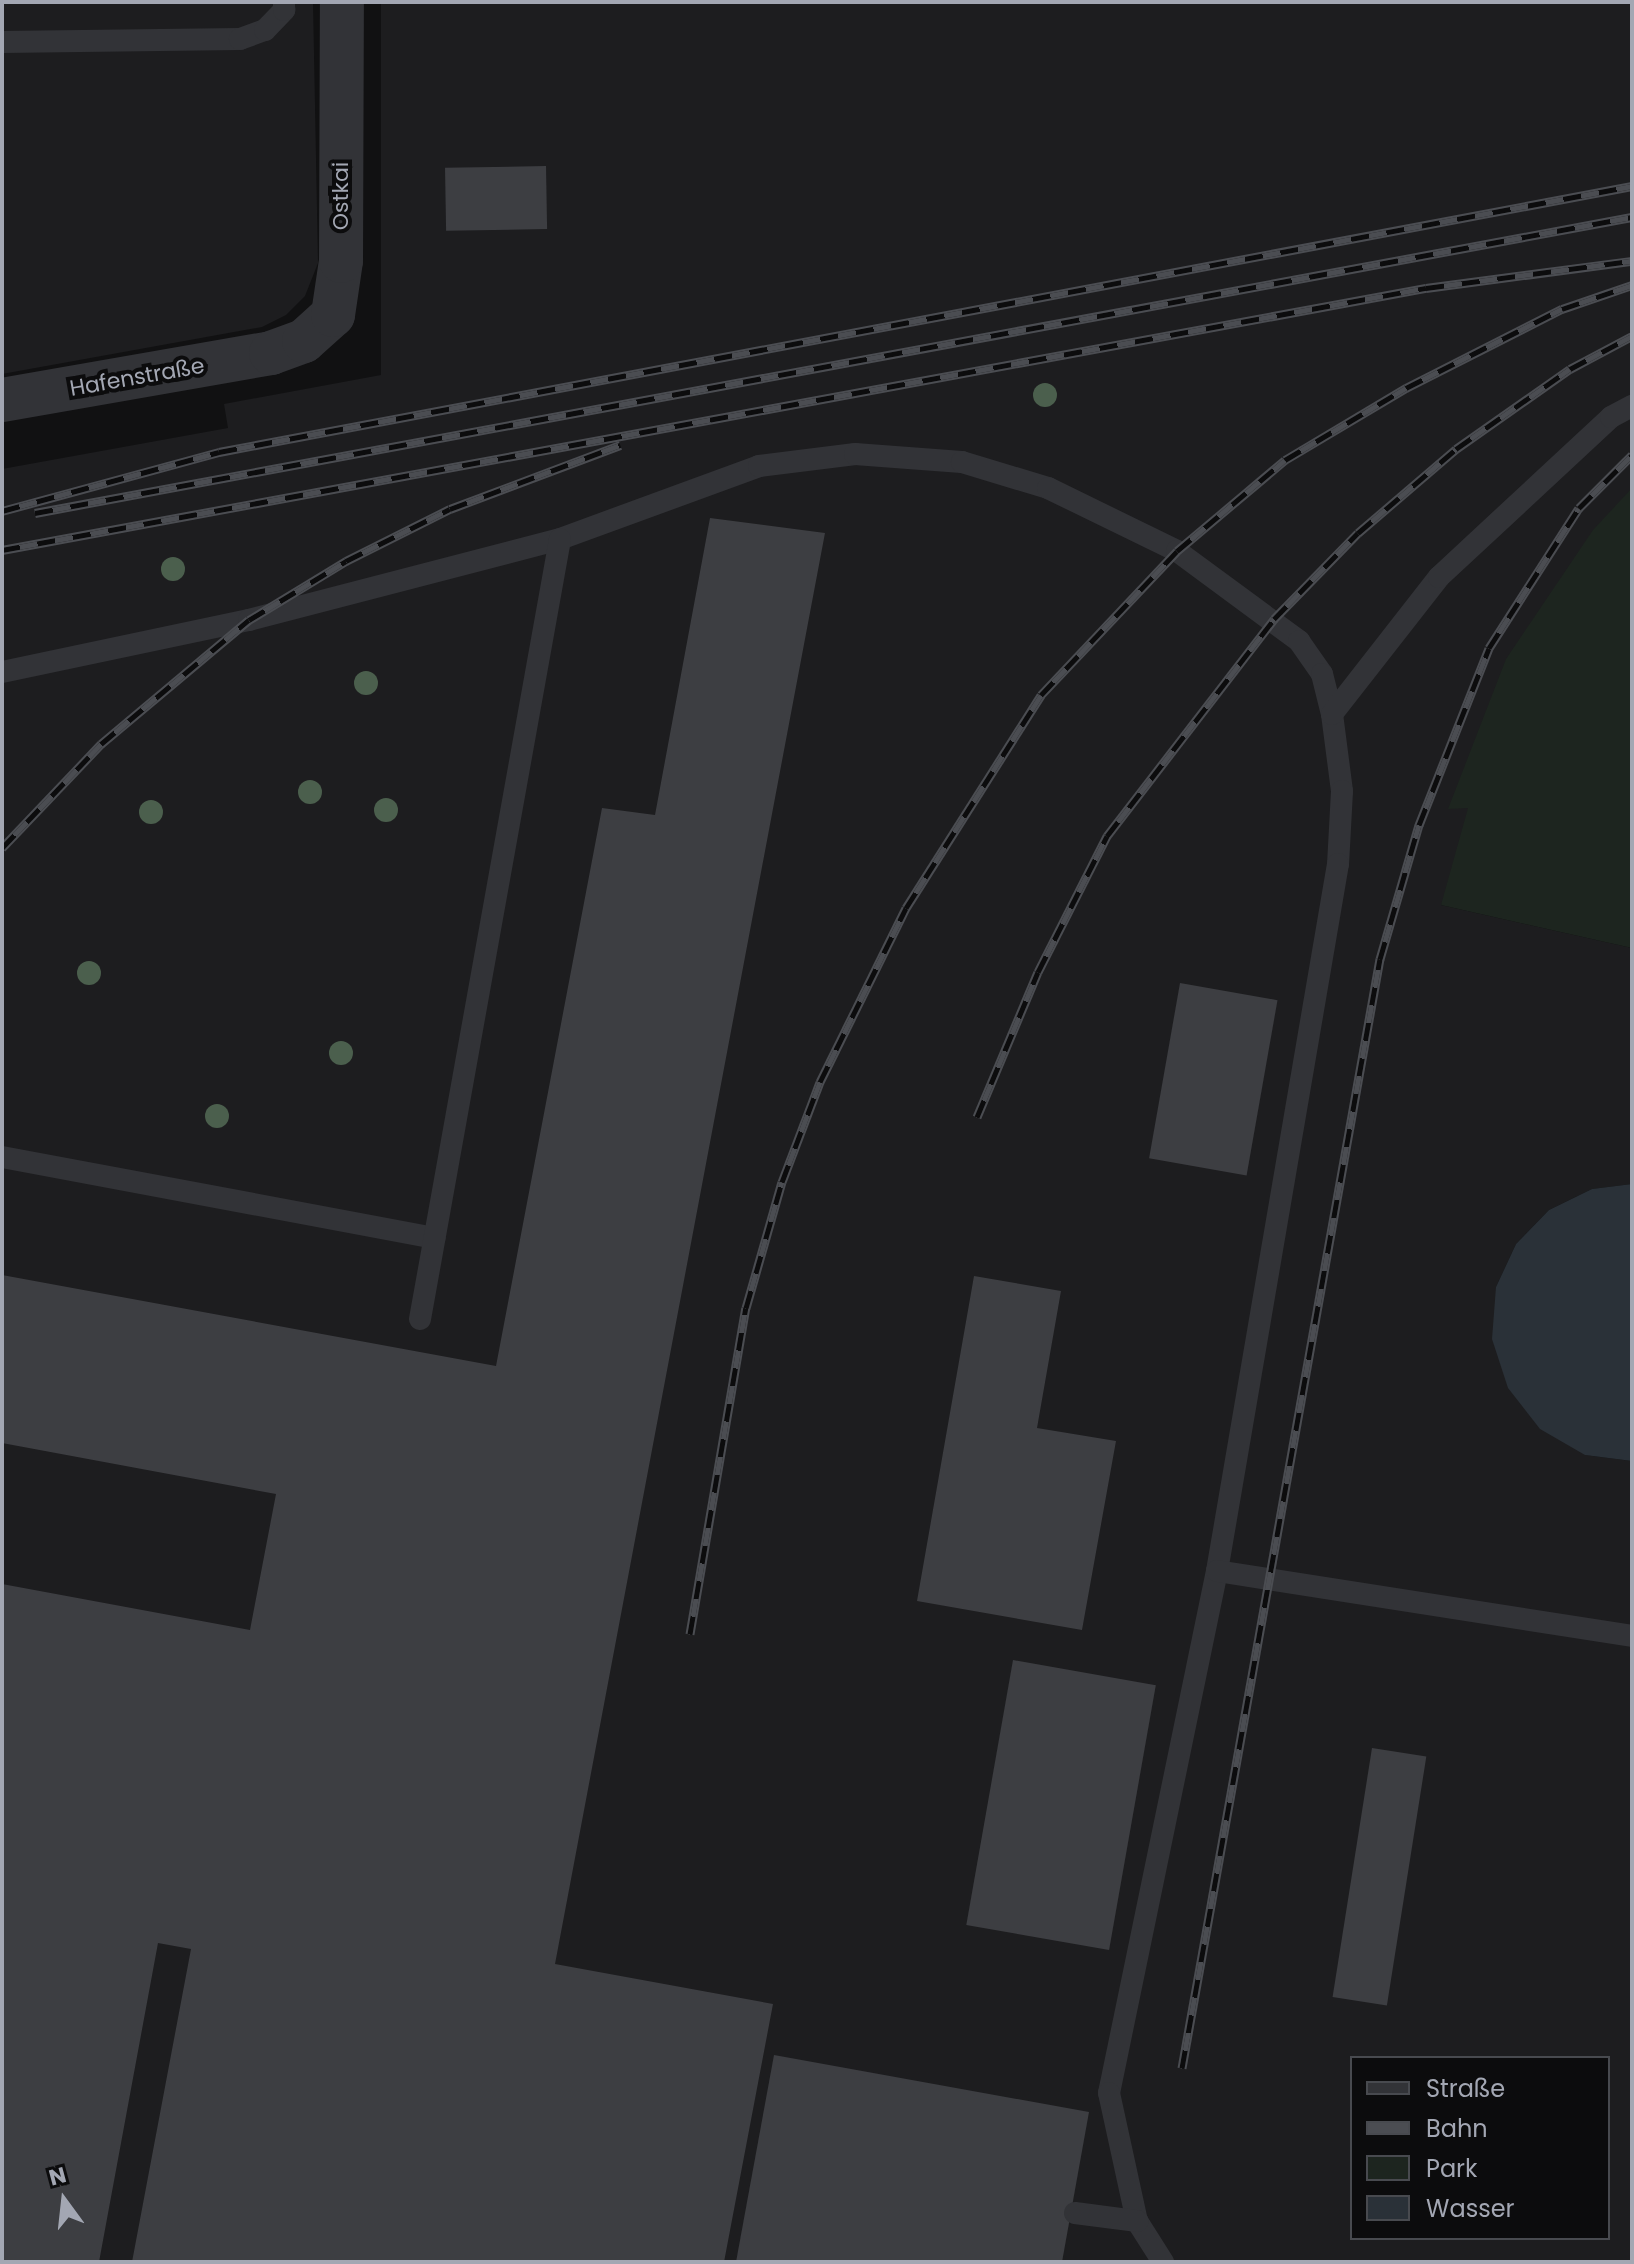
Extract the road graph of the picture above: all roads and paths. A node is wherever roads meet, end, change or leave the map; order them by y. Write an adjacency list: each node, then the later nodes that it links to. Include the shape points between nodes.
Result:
1 (284, 2): 3 (lane, via 284,10 265,30 240,39)
2 (342, 2): 4 (street, Ostkai, via 341,261 333,315 304,341)
3 (2, 42)
4 (271, 353): 5 (street, Hafenstraße)
5 (2, 400)
6 (1632, 406): 9 (lane, via 1611,417 1439,577)
7 (560, 539): 8 (lane, via 249,620); 9 (lane, via 759,466 855,454 962,462 1048,488 1177,551 1299,641 1322,674); 11 (lane)
8 (2, 672)
9 (1332, 714): 13 (lane, via 1342,791 1338,864)
10 (2, 1157): 11 (lane)
11 (434, 1238): 12 (lane)
12 (420, 1319)
13 (1217, 1571): 14 (lane); 16 (lane, via 1109,2093)
14 (1632, 1636)
15 (1075, 2213): 16 (lane)
16 (1137, 2221): 17 (lane)
17 (1163, 2262)

